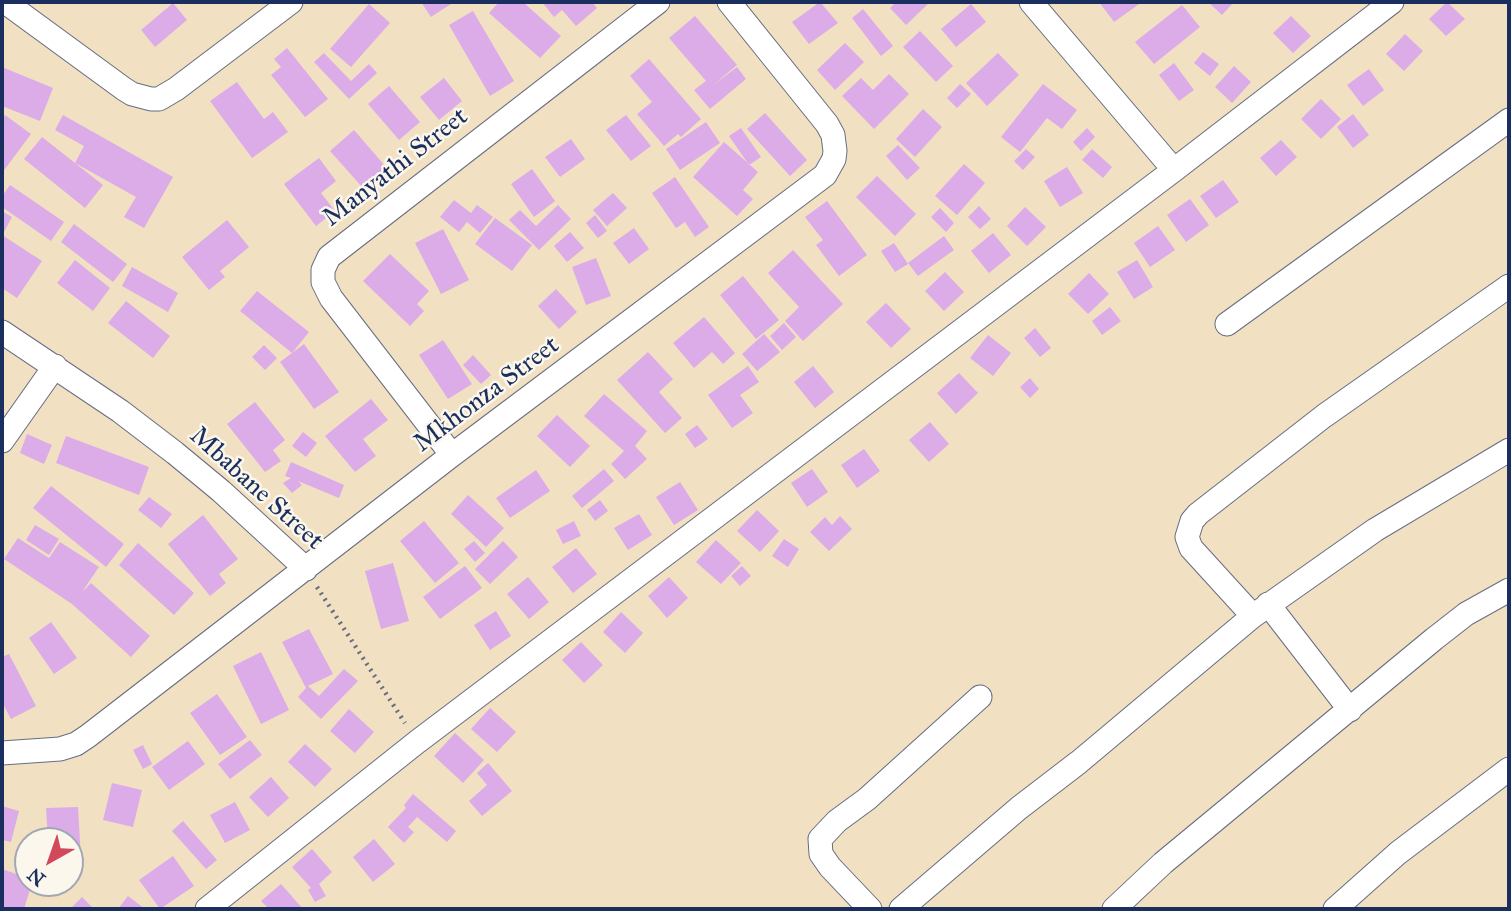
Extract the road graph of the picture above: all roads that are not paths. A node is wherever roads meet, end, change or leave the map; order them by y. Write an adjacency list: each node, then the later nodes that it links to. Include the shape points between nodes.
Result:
1 (5, 2): 2 (street, via 124,89 159,99)
2 (291, 2)
3 (658, 2): 15 (street, Manyathi Street, via 329,257 323,270 331,298)
4 (729, 2): 15 (street, Mkhonza Street, via 827,124 835,144 830,167 808,189)
5 (1031, 2): 8 (street)
6 (1392, 2): 8 (street)
7 (1509, 120): 10 (street)
8 (1174, 170): 23 (street, via 417,742)
9 (1509, 286): 18 (street, via 1324,416 1192,521 1187,537 1191,548)
10 (1227, 324)
11 (2, 332): 12 (street, Mbabane Street)
12 (55, 366): 13 (street); 16 (street, Mbabane Street, via 203,476)
13 (2, 441)
14 (1509, 450): 18 (street, via 1375,530)
15 (452, 455): 16 (street, Mkhonza Street)
16 (306, 569): 21 (street, Mkhonza Street, via 76,744 52,751)
17 (1509, 590): 20 (street, via 1466,614)
18 (1261, 610): 20 (street); 25 (street)
19 (980, 697): 24 (street, via 820,839 826,861)
20 (1350, 710): 26 (street, via 1163,863)
21 (2, 753)
22 (1509, 769): 27 (street, via 1398,853)
23 (207, 909)
24 (870, 909)
25 (901, 909)
26 (1114, 909)
27 (1335, 909)

